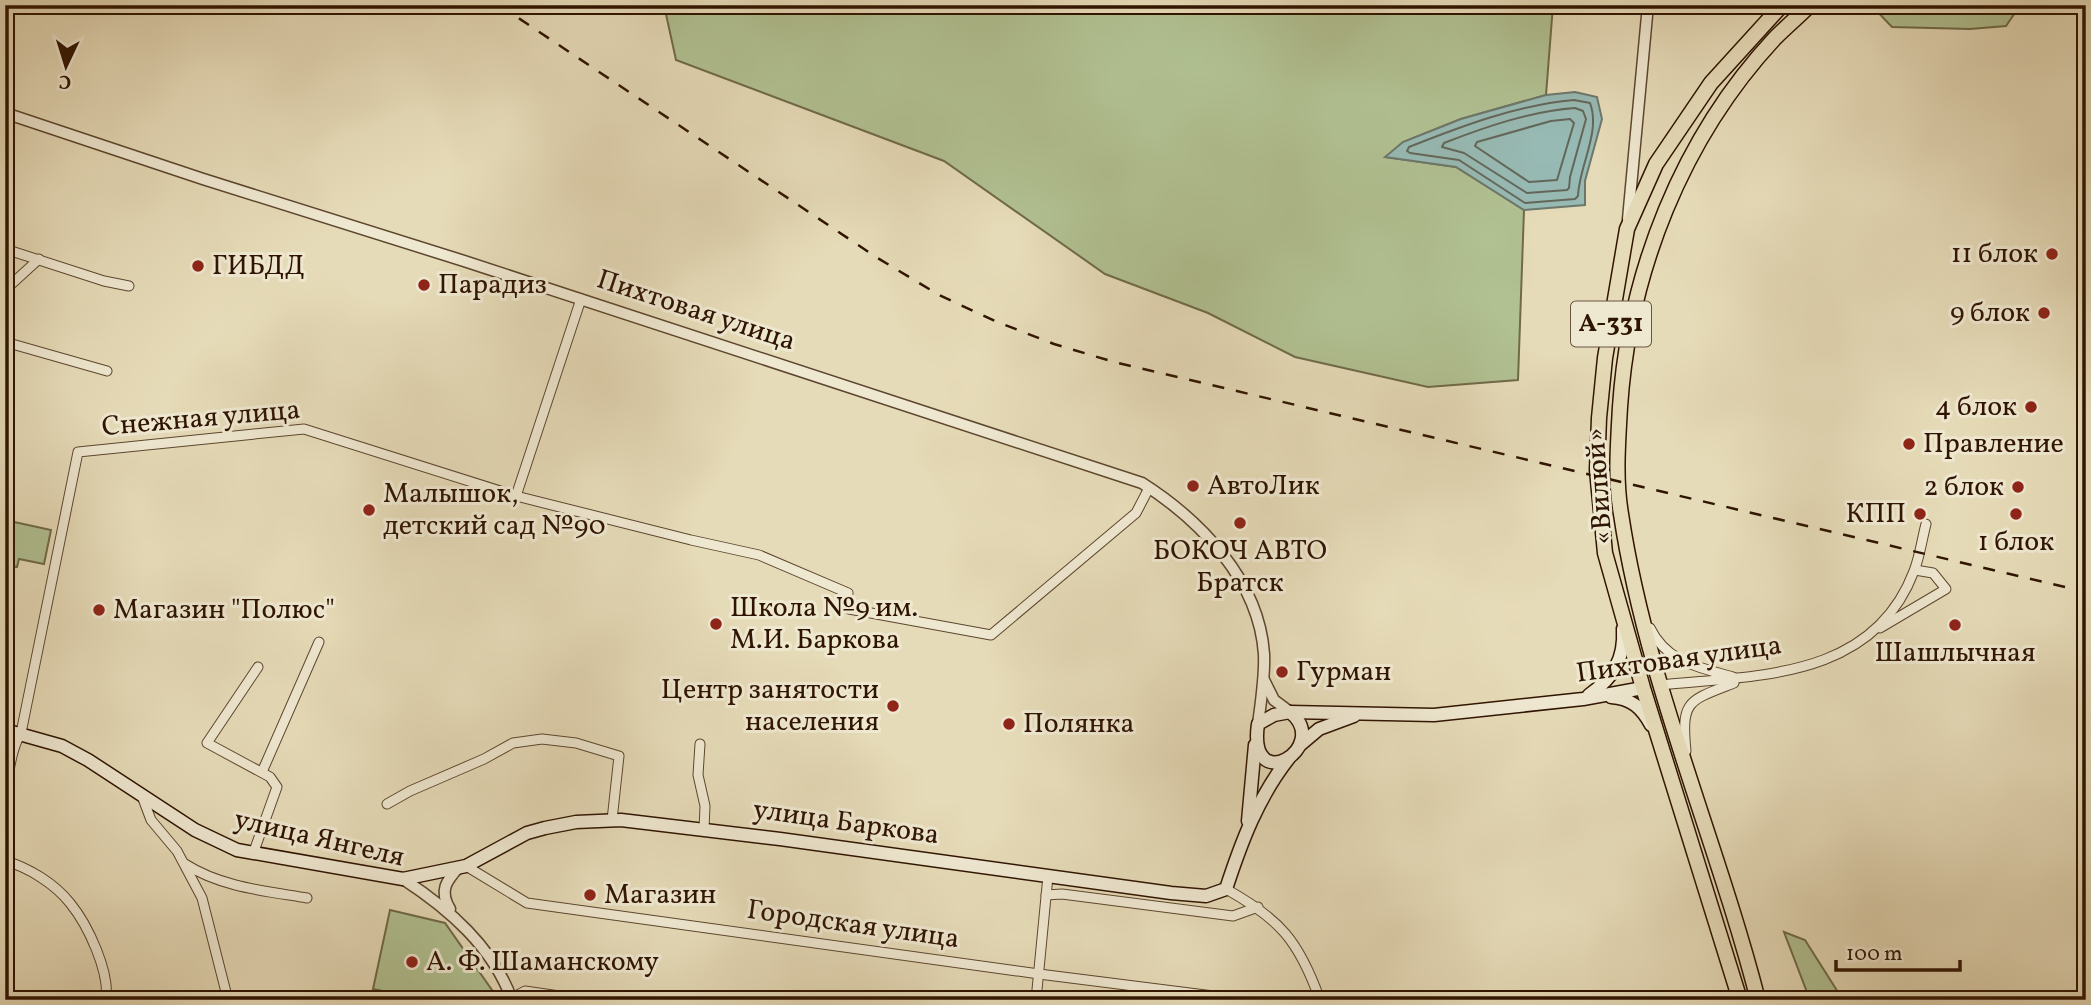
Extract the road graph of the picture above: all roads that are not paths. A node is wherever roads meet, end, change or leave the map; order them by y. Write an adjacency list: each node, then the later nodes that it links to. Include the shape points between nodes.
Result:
1 (1648, 5): 5 (street)
2 (1782, 5): 5 (highway, «Вилюй» / А-331, via 1711,83 1656,164)
3 (1811, 5): 17 (highway, «Вилюй» / А-331, via 1775,38 1700,138 1653,240 1640,285 1622,373 1618,475 1620,513)
4 (5, 113): 10 (street, Пихтовая улица)
5 (1628, 229): 18 (highway, «Вилюй» / А-331, via 1605,358 1597,470 1605,552)
6 (5, 248): 7 (street)
7 (39, 259): 8 (street); 9 (street)
8 (129, 286)
9 (5, 290)
10 (581, 299): 13 (street, Пихтовая улица); 14 (street)
11 (5, 342): 12 (street)
12 (107, 371)
13 (1149, 488): 14 (street, Снежная улица, via 1136,513 991,635 849,610 845,602 848,593 759,555); 22 (street, Пихтовая улица, via 1199,527 1235,573 1257,619 1264,649)
14 (516, 496): 31 (street, Снежная улица, via 304,429 78,452)
15 (1926, 524): 16 (street, Пихтовая улица)
16 (1915, 570): 19 (street, Пихтовая улица, via 1899,602); 19 (street, via 1933,573 1946,589)
17 (1641, 608): 23 (street, via 1668,654 1691,666); 24 (highway, «Вилюй» / А-331)
18 (1622, 618): 25 (highway, «Вилюй» / А-331); 26 (main road, via 1623,648 1618,664 1602,685)
19 (1872, 632): 23 (street, Пихтовая улица, via 1814,664)
20 (319, 642): 38 (street)
21 (258, 667): 38 (street, via 207,744)
22 (1263, 678): 27 (street, via 1274,700); 29 (street, Пихтовая улица)
23 (1742, 679): 24 (street, Пихтовая улица); 37 (street, via 1698,698 1685,712)
24 (1661, 685): 25 (highway, Пихтовая улица); 37 (highway, «Вилюй» / А-331)
25 (1643, 688): 26 (main road, Пихтовая улица); 32 (highway, «Вилюй» / А-331)
26 (1583, 699): 28 (main road, Пихтовая улица, via 1434,715); 32 (main road, via 1615,697 1636,705)
27 (1290, 712): 28 (main road, Пихтовая улица); 29 (main road); 35 (main road, via 1302,727)
28 (1361, 714): 35 (main road, Пихтовая улица, via 1320,729)
29 (1258, 724): 33 (main road)
30 (5, 730): 31 (main road, улица Янгеля)
31 (20, 733): 39 (street); 40 (main road, улица Янгеля, via 62,746)
32 (1659, 741): 64 (highway, «Вилюй» / А-331)
33 (1255, 743): 36 (main road, via 1267,761); 44 (main road)
34 (700, 744): 43 (street)
35 (1299, 746): 36 (main road)
36 (1289, 758): 44 (main road)
37 (1687, 768): 65 (highway, «Вилюй» / А-331)
38 (262, 772): 45 (street, via 277,787)
39 (5, 789)
40 (142, 796): 45 (main road, улица Янгеля, via 219,843); 47 (street, via 151,821)
41 (387, 804): 42 (street, via 513,743 542,739 619,755)
42 (612, 820): 43 (main road, улица Баркова); 48 (main road, улица Баркова, via 562,824 527,833)
43 (704, 829): 49 (main road, улица Баркова)
44 (1247, 829): 51 (main road)
45 (253, 854): 50 (main road, улица Янгеля)
46 (5, 862): 58 (street, via 48,882 70,903 106,973)
47 (184, 863): 53 (street, via 204,876); 59 (street, via 202,898)
48 (463, 867): 50 (main road, улица Баркова); 55 (street, via 443,887); 56 (street, Городская улица, via 527,904)
49 (1048, 876): 51 (main road, улица Баркова, via 1192,896); 52 (street)
50 (403, 879): 55 (street, улица Янгеля)
51 (1226, 889): 54 (street)
52 (1046, 895): 54 (street, via 1233,916); 56 (street)
53 (307, 898)
54 (1258, 907): 63 (street, via 1301,955)
55 (455, 918): 57 (street, улица Янгеля, via 502,975)
56 (1039, 974): 61 (street); 62 (street, Городская улица)
57 (512, 999): 60 (street, via 525,991)
58 (106, 1000)
59 (228, 1000)
60 (587, 1000)
61 (1036, 1000)
62 (1245, 1000)
63 (1320, 1000)
64 (1740, 1000)
65 (1758, 1000)

